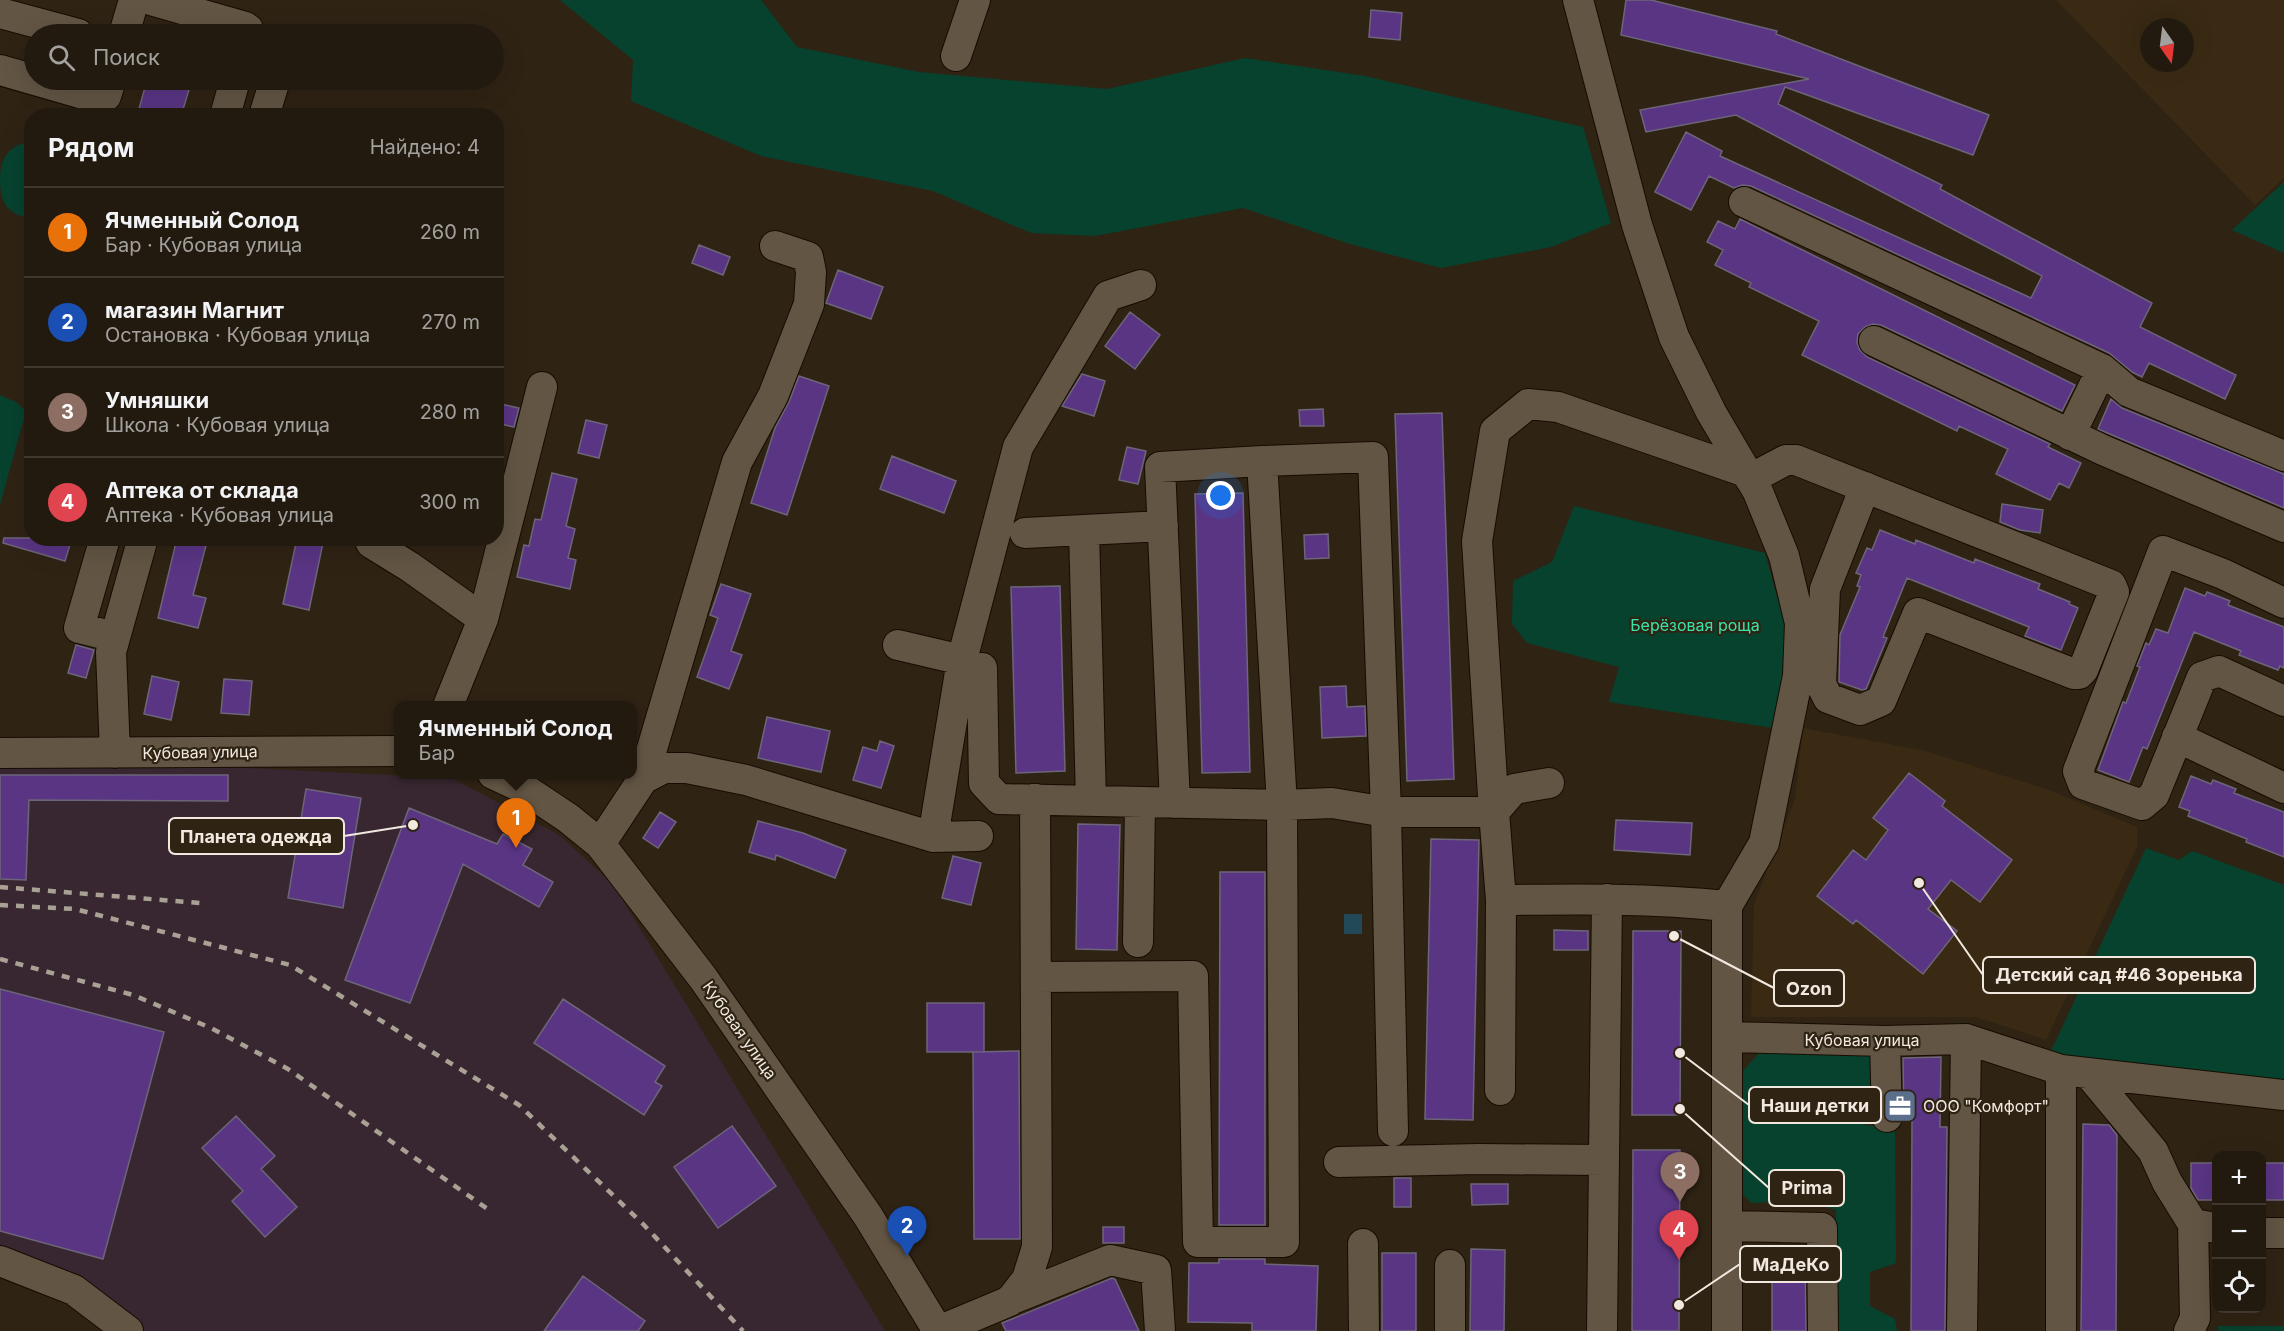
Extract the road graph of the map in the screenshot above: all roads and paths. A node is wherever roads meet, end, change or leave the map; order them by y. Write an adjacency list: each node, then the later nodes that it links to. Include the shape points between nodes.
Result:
1 (134, 0): 7 (street)
2 (152, 0): 8 (street)
3 (975, 0): 9 (street)
4 (1578, 0): 27 (street, via 1637,225 1674,337 1710,412)
5 (0, 13): 6 (street)
6 (41, 24)
7 (127, 24)
8 (235, 24)
9 (956, 56)
10 (0, 70): 11 (street)
11 (24, 77)
12 (70, 90): 13 (street, via 101,99)
13 (108, 90)
14 (232, 90): 16 (street)
15 (272, 90): 17 (street)
16 (227, 108)
17 (266, 108)
18 (1744, 202): 22 (street)
19 (775, 246): 50 (street, via 808,257 809,304 773,396 737,462)
20 (1141, 285): 42 (street, via 1108,296 1018,447)
21 (1874, 341): 24 (street)
22 (2102, 369): 24 (street); 25 (street, via 2129,392)
23 (542, 387): 33 (street)
24 (2070, 435): 30 (street)
25 (2284, 456)
26 (1262, 461): 29 (street, via 1160,467); 57 (street); 58 (street, via 1374,458)
27 (1748, 475): 28 (street, via 1791,459); 59 (street, via 1558,407 1528,404 1495,431 1477,542); 65 (street, via 1784,556 1800,623 1798,676 1764,843)
28 (1865, 487): 28 (street, via 1825,589 1821,684 1828,698 1860,710 1881,701 1918,613 2074,674 2083,670 2114,592 2111,585)
29 (1163, 526): 31 (street); 56 (street)
30 (2284, 527)
31 (1084, 530): 32 (street); 54 (street)
32 (1025, 533)
33 (504, 536)
34 (103, 546): 40 (street, via 79,628)
35 (141, 546): 40 (street)
36 (376, 546): 39 (street)
37 (502, 546): 39 (street)
38 (2284, 603): 45 (street, via 2163,551 2078,771 2083,784 2142,805 2154,795)
39 (483, 619): 43 (street)
40 (115, 637): 48 (street, via 111,656)
41 (898, 645): 42 (street)
42 (972, 664): 53 (street, via 984,783 999,799); 60 (street)
43 (450, 701)
44 (2284, 701): 45 (street, via 2219,671 2202,677)
45 (2178, 737): 52 (street)
46 (394, 751): 48 (street, Кубовая улица)
47 (0, 753): 48 (street, Кубовая улица)
48 (115, 753)
49 (504, 779): 62 (street, Кубовая улица, via 523,788)
50 (643, 779): 60 (street, via 664,768 697,770 746,780); 62 (street)
51 (1549, 783): 59 (street, via 1514,789)
52 (2284, 788)
53 (1035, 799): 54 (street); 67 (street)
54 (1091, 801): 55 (street)
55 (1140, 802): 56 (street); 66 (street)
56 (1175, 802): 57 (street)
57 (1282, 805): 58 (street, via 1332,803); 67 (street, via 1284,1242 1198,1242 1193,976)
58 (1386, 812): 59 (street); 75 (street)
59 (1494, 813): 64 (street)
60 (933, 837): 61 (street)
61 (978, 837)
62 (600, 844): 87 (street, Кубовая улица, via 710,987 868,1216)
63 (1607, 898): 64 (street); 65 (street); 76 (street)
64 (1501, 900): 72 (street)
65 (1727, 906): 68 (street)
66 (1137, 942)
67 (1035, 977): 85 (street, via 1037,1247 1027,1279)
68 (1727, 1038): 70 (street, Кубовая улица); 78 (street)
69 (1966, 1039): 70 (street, Кубовая улица); 71 (street, Кубовая улица); 94 (street)
70 (1885, 1041): 74 (street)
71 (2075, 1072): 73 (street, Кубовая улица); 79 (street, via 2153,1151 2167,1182); 95 (street)
72 (1500, 1090)
73 (2284, 1095)
74 (1887, 1118)
75 (1393, 1131)
76 (1603, 1160): 77 (street); 91 (street)
77 (1339, 1162)
78 (1728, 1226): 92 (street); 93 (street, via 1822,1228)
79 (2205, 1226): 96 (street)
80 (2266, 1233): 81 (street)
81 (2284, 1233)
82 (1363, 1244): 89 (street)
83 (0, 1261): 86 (street, via 74,1290)
84 (1450, 1265): 90 (street)
85 (1010, 1300): 87 (street); 88 (street, via 1110,1260 1156,1270)
86 (128, 1331)
87 (938, 1331)
88 (1160, 1331)
89 (1364, 1331)
90 (1450, 1331)
91 (1602, 1331)
92 (1727, 1331)
93 (1823, 1331)
94 (1962, 1331)
95 (2061, 1331)
96 (2189, 1331)

